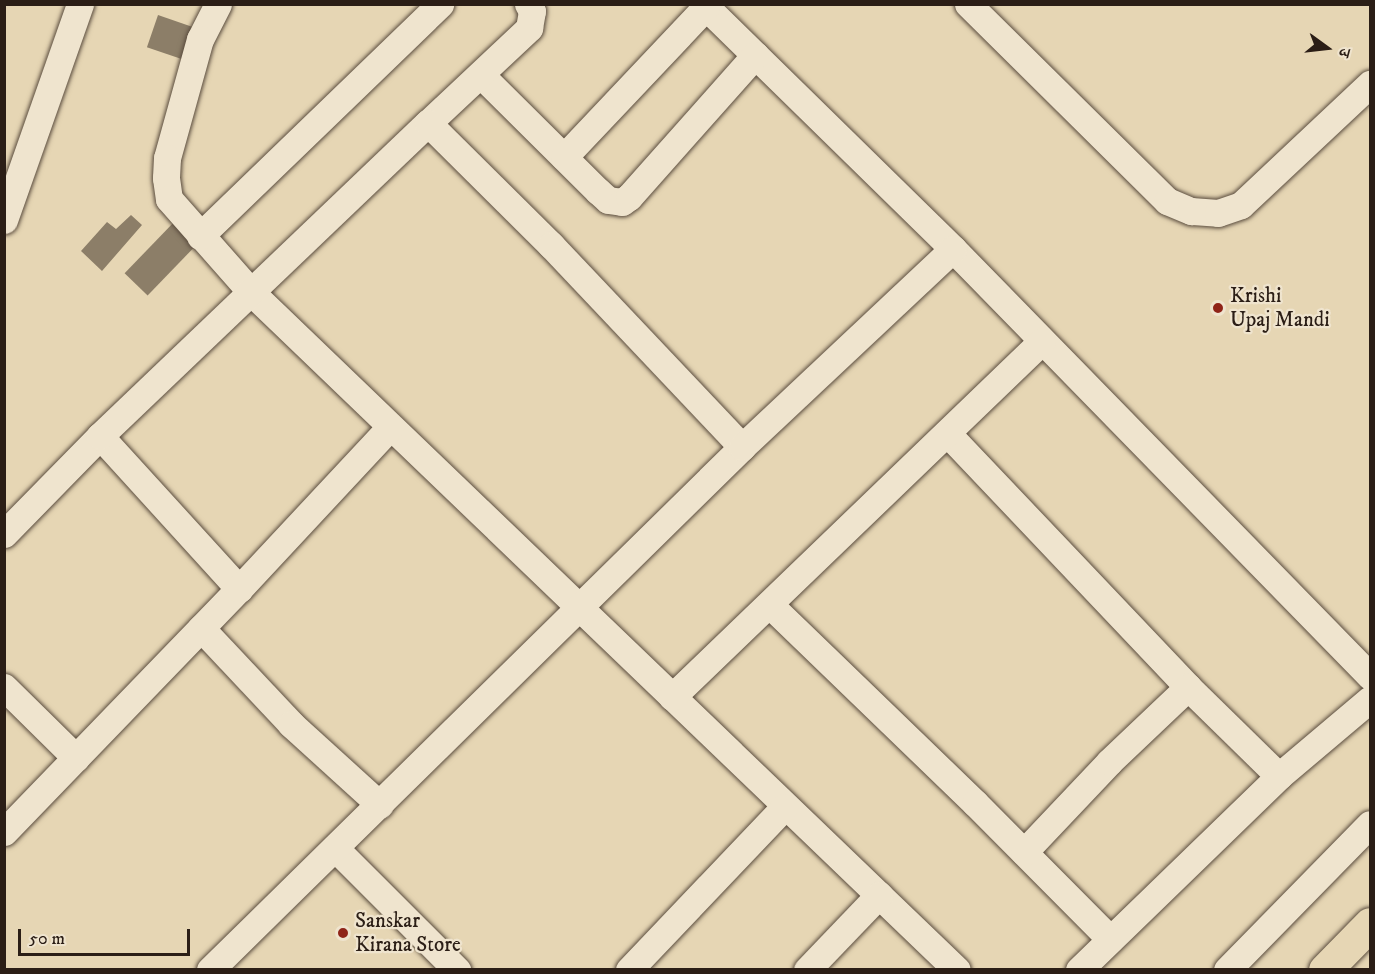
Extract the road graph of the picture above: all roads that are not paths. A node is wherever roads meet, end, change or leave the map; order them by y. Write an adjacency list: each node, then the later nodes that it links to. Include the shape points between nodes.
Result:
1 (80, 4): 12 (street)
2 (218, 4): 13 (street, via 200,39 167,158 169,199)
3 (440, 4): 13 (street)
4 (528, 4): 8 (street, via 532,11 529,28)
5 (968, 4): 9 (street, via 1167,201 1191,211 1218,213 1241,205)
6 (705, 6): 7 (street); 11 (street)
7 (755, 55): 11 (street, via 621,202 608,200); 14 (street)
8 (481, 75): 10 (street); 11 (street)
9 (1371, 84)
10 (428, 123): 15 (street); 20 (street, via 551,244)
11 (564, 157)
12 (4, 220)
13 (200, 236): 15 (street)
14 (953, 249): 16 (street); 20 (street)
15 (252, 293): 17 (street); 19 (street)
16 (1042, 341): 18 (street); 26 (street)
17 (390, 427): 22 (street); 24 (street)
18 (947, 433): 23 (street); 28 (street)
19 (100, 436): 21 (street); 22 (street)
20 (742, 447): 24 (street)
21 (4, 534)
22 (239, 589): 25 (street)
23 (770, 605): 29 (street); 38 (street)
24 (577, 607): 29 (street); 33 (street)
25 (201, 628): 31 (street); 33 (street, via 291,724)
26 (1371, 676)
27 (4, 687): 31 (street)
28 (1188, 687): 32 (street); 38 (street, via 1109,762)
29 (672, 697): 34 (street)
30 (1371, 699): 32 (street)
31 (76, 758): 36 (street)
32 (1279, 776): 41 (street)
33 (380, 805): 37 (street)
34 (784, 807): 39 (street); 44 (street)
35 (1371, 824): 48 (street)
36 (4, 831)
37 (335, 848): 42 (street); 43 (street)
38 (1024, 852): 41 (street)
39 (879, 895): 45 (street); 46 (street)
40 (1371, 924): 49 (main road)
41 (1110, 939): 47 (street)
42 (210, 969)
43 (457, 969)
44 (629, 969)
45 (807, 969)
46 (957, 969)
47 (1079, 969)
48 (1227, 969)
49 (1325, 969)

